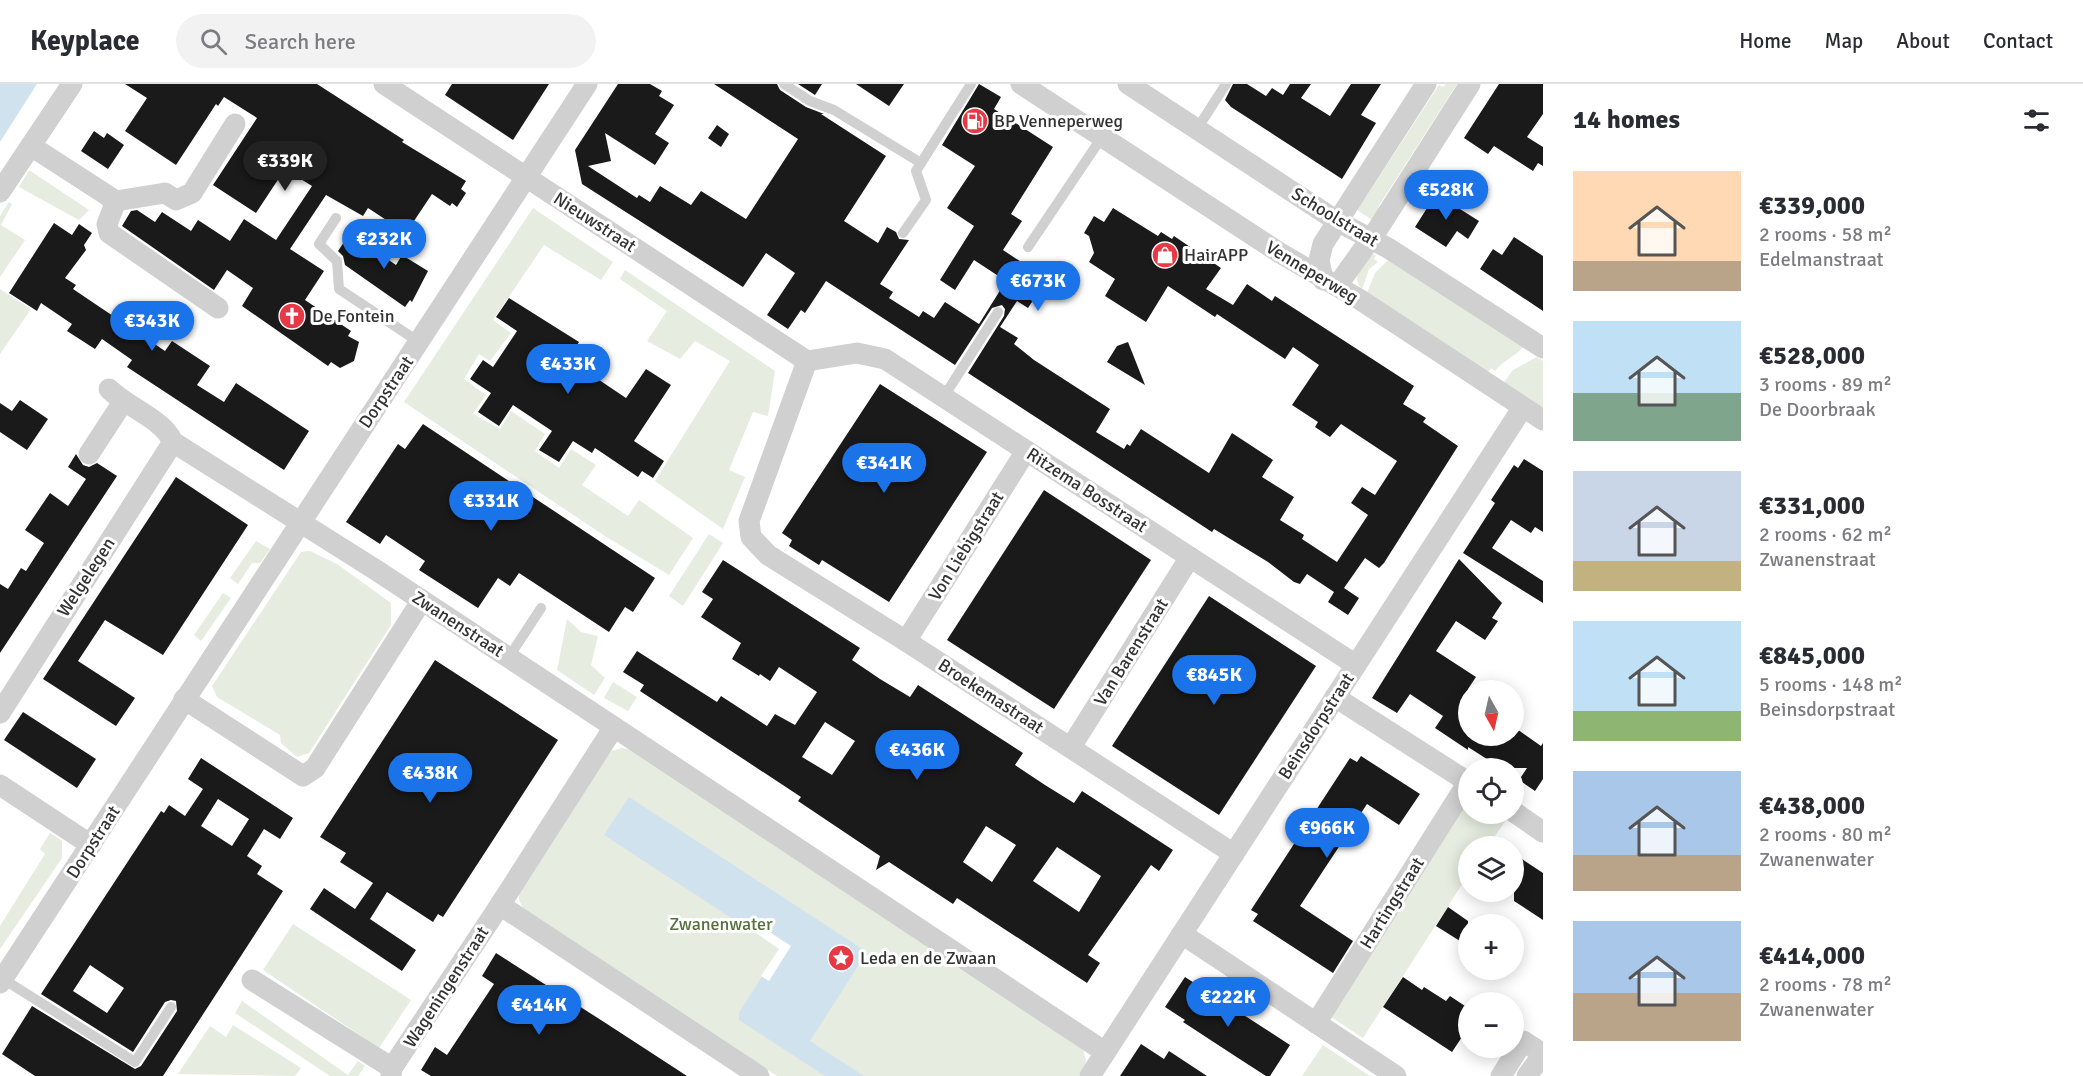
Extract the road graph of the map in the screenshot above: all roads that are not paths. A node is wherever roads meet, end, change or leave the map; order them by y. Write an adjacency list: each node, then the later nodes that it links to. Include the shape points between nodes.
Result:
1 (72, 84): 14 (street)
2 (384, 84): 16 (street, Nieuwstraat)
3 (587, 84): 16 (street, Dorpstraat)
4 (784, 84): 15 (lane)
5 (971, 84): 15 (lane)
6 (1021, 84): 13 (street, Venneperweg)
7 (1128, 84): 12 (street, Schoolstraat)
8 (1226, 84): 12 (lane)
9 (1426, 84): 19 (street)
10 (1470, 84): 22 (street)
11 (235, 124): 18 (street, via 192,193 176,200 165,193)
12 (1197, 129): 19 (street, Schoolstraat)
13 (1102, 137): 23 (lane); 24 (street, Venneperweg)
14 (31, 146): 17 (street); 18 (street)
15 (921, 163): 21 (lane, via 916,171 926,200)
16 (527, 178): 27 (street, Dorpstraat); 29 (street, Nieuwstraat)
17 (0, 192)
18 (116, 201): 25 (street, via 107,224 109,233)
19 (1340, 215): 22 (street, Schoolstraat); 24 (street, via 1320,255)
20 (336, 218): 27 (lane, via 319,244 337,261 339,289)
21 (903, 233)
22 (1371, 238): 24 (street); 28 (street, Schoolstraat)
23 (1028, 247)
24 (1330, 283): 31 (street, Venneperweg)
25 (218, 308)
26 (998, 312): 30 (lane)
27 (419, 342): 36 (street, Dorpstraat)
28 (1543, 348)
29 (807, 361): 30 (street, Ritzema Bosstraat, via 857,353 879,356); 40 (street, Broekemastraat, via 749,521 751,537 768,555)
30 (943, 398): 34 (street, Ritzema Bosstraat)
31 (1523, 407): 32 (street, Venneperweg); 42 (street, Beinsdorpstraat)
32 (1543, 420)
33 (173, 442): 35 (street, via 168,430 116,395); 36 (street); 45 (street, Welgelegen)
34 (1026, 451): 37 (street, Ritzema Bosstraat); 40 (street, Von Liebigstraat)
35 (89, 454)
36 (300, 522): 38 (street, Zwanenstraat); 44 (street, Dorpstraat)
37 (1190, 557): 42 (street, Ritzema Bosstraat); 47 (street, Van Barenstraat)
38 (422, 600): 41 (street, Zwanenstraat); 44 (street, via 315,768 303,776)
39 (541, 608): 41 (lane)
40 (906, 641): 47 (street, Broekemastraat)
41 (509, 657): 46 (street, Zwanenstraat)
42 (1356, 665): 43 (street, Beinsdorpstraat)
43 (1335, 697): 48 (street); 54 (street, Beinsdorpstraat)
44 (184, 699): 53 (street, Dorpstraat)
45 (0, 713)
46 (614, 727): 55 (street); 61 (street)
47 (1071, 747): 54 (street, Broekemastraat)
48 (1458, 776)
49 (0, 785): 53 (street)
50 (1458, 798): 60 (street, Hartingstraat)
51 (1524, 820): 52 (street)
52 (1543, 832)
53 (91, 844): 58 (street, Dorpstraat)
54 (1234, 854): 56 (street, Beinsdorpstraat)
55 (500, 905): 63 (street, Wageningenstraat); 64 (street)
56 (1182, 934): 60 (street); 61 (street, Beinsdorpstraat)
57 (252, 980): 63 (street, Wageningenstraat)
58 (1, 981): 59 (lane, via 135,1062)
59 (171, 1007)
60 (1316, 1023): 66 (street)
61 (1105, 1052): 65 (street, Beinsdorpstraat)
62 (1542, 1053): 67 (street, via 1523,1041); 68 (street)
63 (392, 1072)
64 (759, 1076)
65 (1090, 1076)
66 (1396, 1076)
67 (1501, 1076)
68 (1527, 1076)

